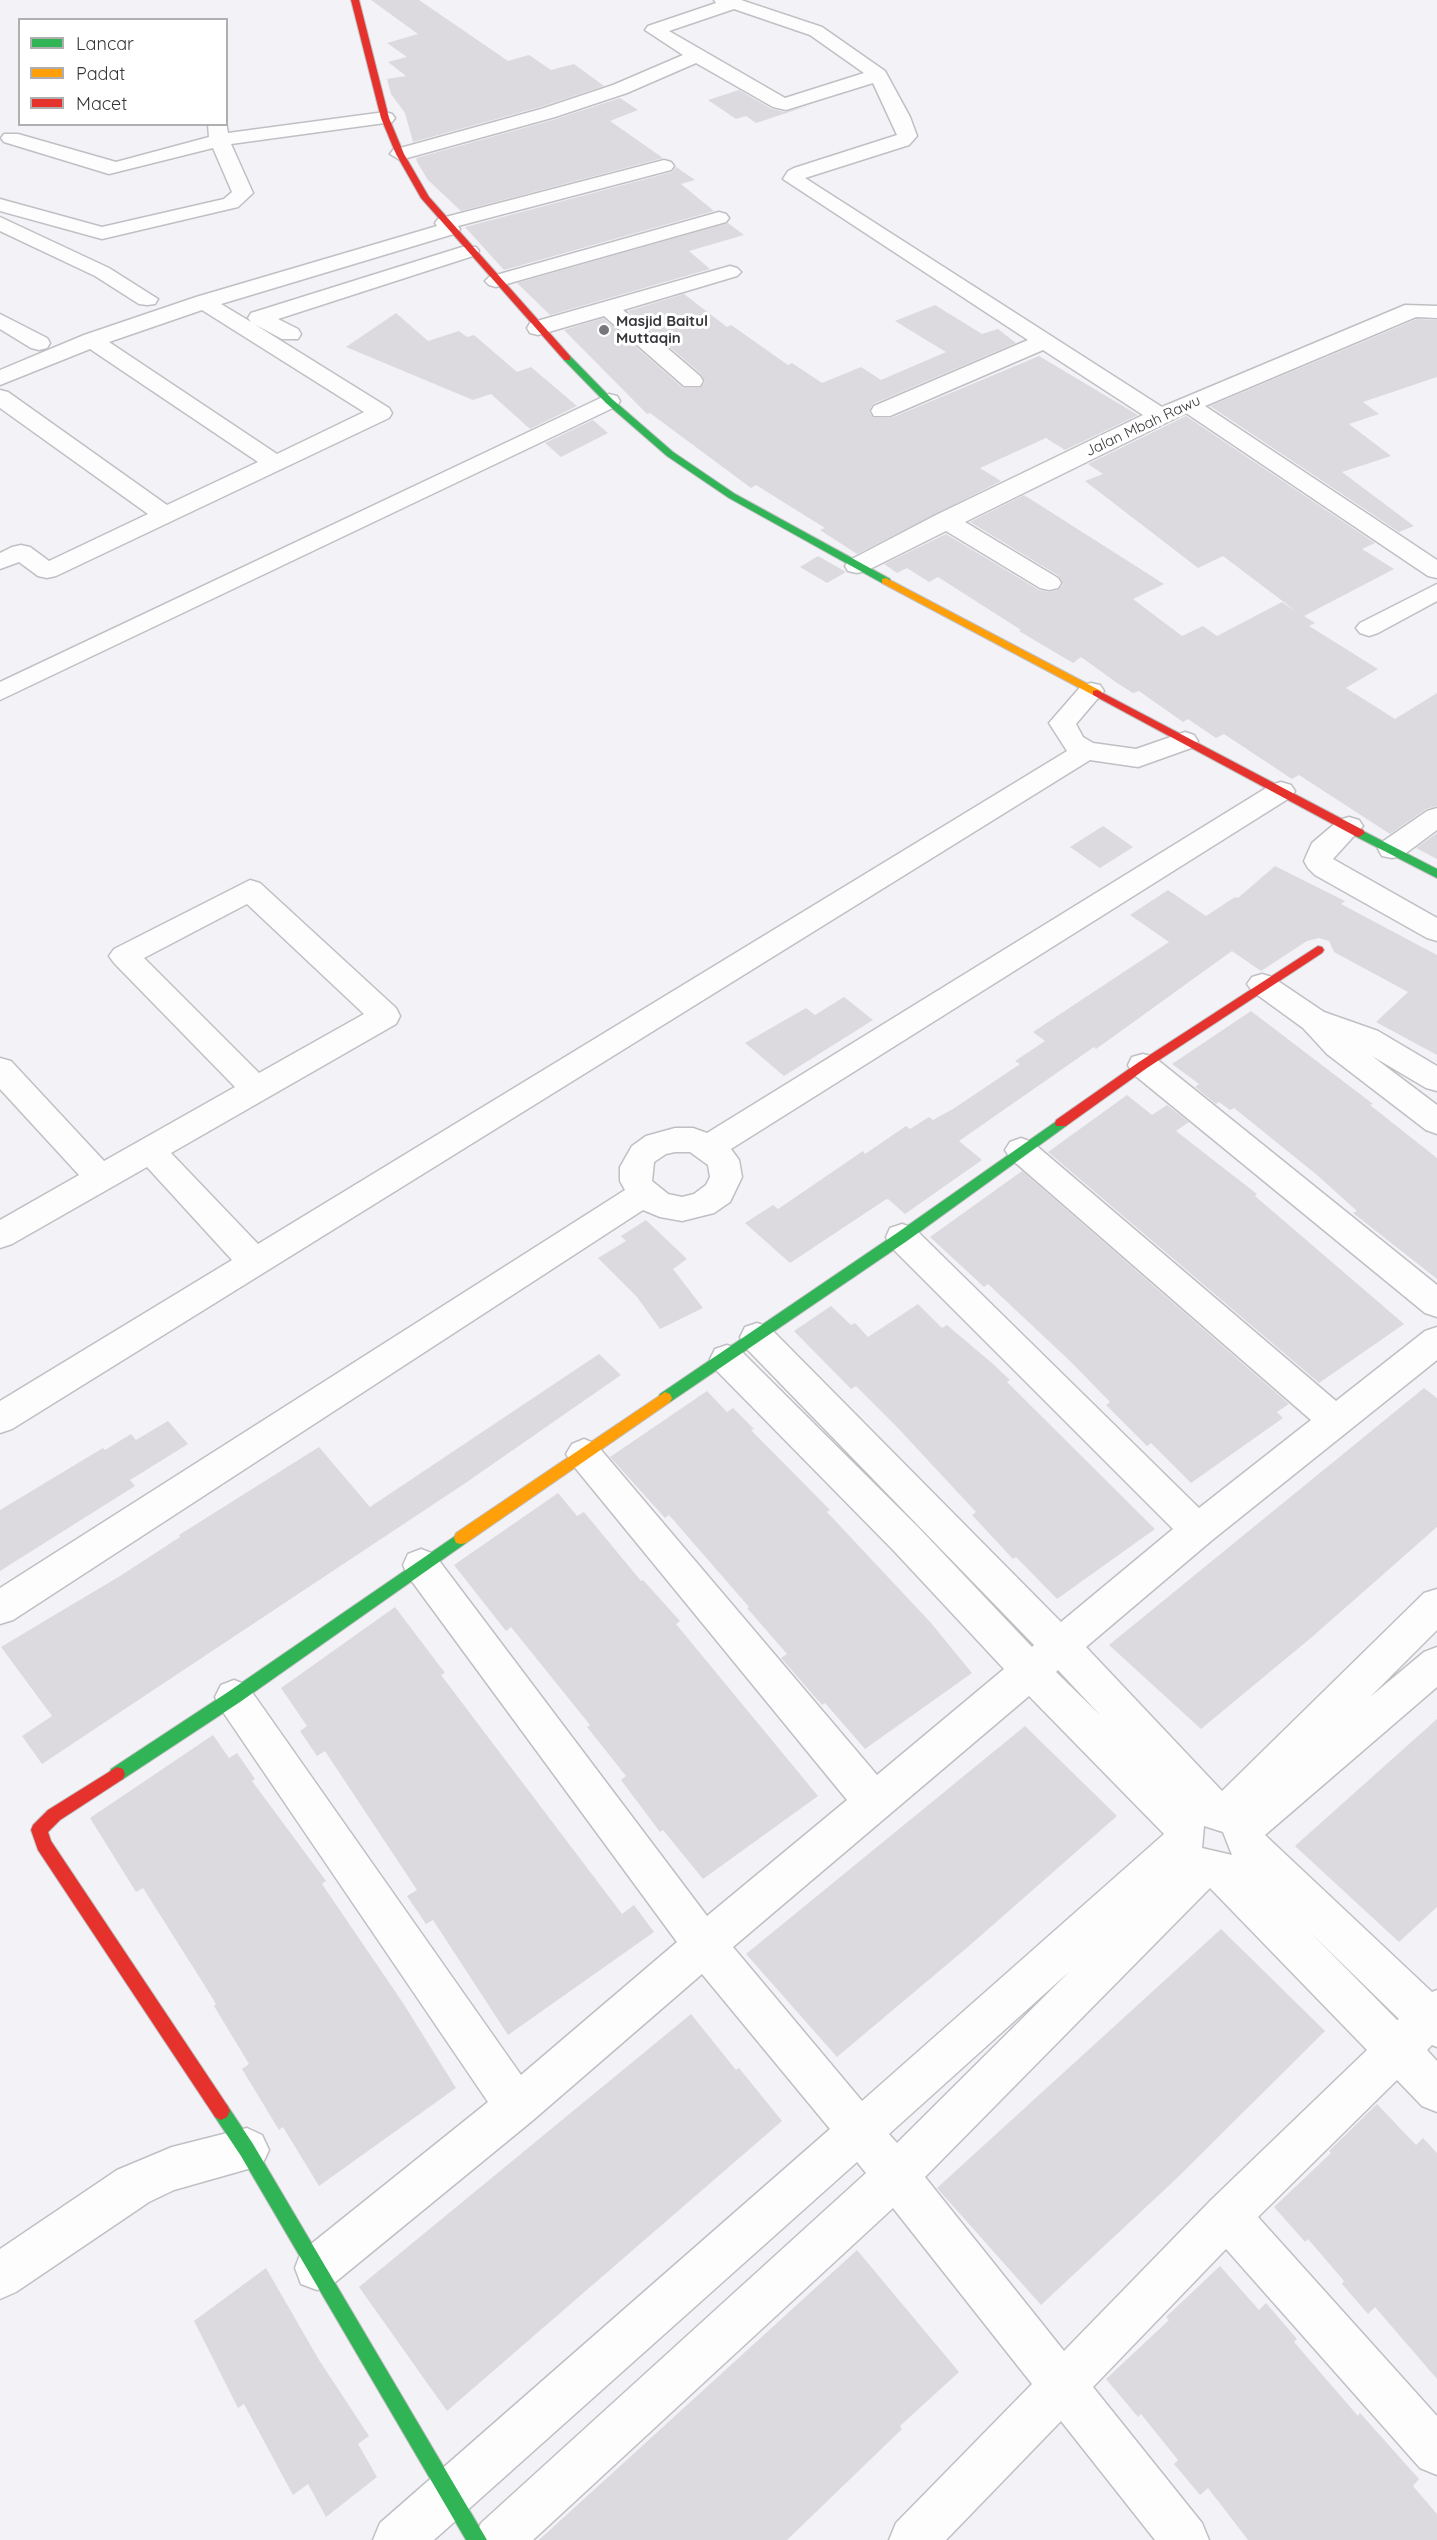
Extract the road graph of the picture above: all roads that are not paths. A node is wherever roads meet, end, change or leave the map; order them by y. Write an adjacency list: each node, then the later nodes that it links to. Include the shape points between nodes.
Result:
1 (355, 0): 5 (street)
2 (728, 2): 3 (street, via 656,33); 4 (street, via 816,31)
3 (697, 57): 4 (street, via 786,104); 9 (street, via 548,113)
4 (874, 76): 27 (street, via 886,87 907,136 894,146 801,172 793,179)
5 (373, 120): 7 (street); 9 (street)
6 (44, 128): 8 (street)
7 (218, 132): 8 (street, via 117,168); 11 (street, via 243,193 231,203 102,232)
8 (6, 139)
9 (400, 154): 14 (street, via 425,198)
10 (664, 166): 14 (street)
11 (0, 205)
12 (719, 218): 17 (street)
13 (0, 223): 18 (street, via 102,272)
14 (447, 226): 15 (street); 19 (street)
15 (469, 251): 17 (street); 24 (street, via 259,318)
16 (730, 272): 20 (street)
17 (496, 281): 23 (street)
18 (147, 299)
19 (204, 302): 25 (street); 35 (street, via 381,413)
20 (608, 308): 23 (street); 29 (street)
21 (1437, 312): 32 (street, Jalan Mbah Rawu, via 1413,310)
22 (1, 322): 26 (street)
23 (538, 328): 31 (street)
24 (292, 335)
25 (92, 340): 28 (street); 35 (street)
26 (39, 343)
27 (1040, 343): 33 (street); 34 (street)
28 (0, 378)
29 (692, 381)
30 (0, 397): 36 (street)
31 (609, 401): 40 (street, via 670,454 732,496); 46 (street)
32 (1187, 404): 34 (street, Jalan Mbah Rawu); 41 (street)
33 (882, 411)
34 (1160, 416): 37 (street, Jalan Mbah Rawu)
35 (275, 463): 36 (street)
36 (165, 515): 39 (street, via 47,571)
37 (945, 520): 40 (street, Jalan Mbah Rawu); 42 (street)
38 (0, 537): 39 (street)
39 (10, 557)
40 (856, 566): 45 (street)
41 (1437, 571)
42 (1049, 583)
43 (1437, 591): 44 (street)
44 (1369, 627)
45 (1090, 691): 47 (street); 48 (street, via 1062,723 1072,742)
46 (0, 692)
47 (1185, 741): 48 (street, via 1138,758); 49 (street)
48 (1086, 751): 70 (street)
49 (1281, 790): 51 (street); 63 (street)
50 (1437, 817): 52 (street)
51 (1349, 826): 52 (street); 54 (street, via 1322,850 1317,861)
52 (1392, 849): 53 (street)
53 (1437, 874)
54 (1437, 931)
55 (1318, 950): 56 (street)
56 (1262, 984): 57 (street); 58 (street)
57 (1314, 1020): 60 (street, via 1367,1039); 62 (street, via 1338,1046)
58 (1143, 1065): 65 (street); 71 (street)
59 (0, 1069): 66 (street)
60 (1437, 1080)
61 (256, 1089): 61 (street, via 385,1016 250,890 124,956); 64 (street)
62 (1437, 1122)
63 (710, 1147): 67 (street, via 693,1140 657,1144 643,1154 636,1167 636,1181); 67 (street, via 723,1160 726,1176 719,1192 703,1204 682,1209 660,1205)
64 (150, 1150): 66 (street); 70 (street)
65 (1021, 1150): 69 (street); 76 (street)
66 (100, 1178): 68 (street)
67 (644, 1194): 83 (street)
68 (0, 1235)
69 (902, 1237): 72 (street); 79 (street)
70 (255, 1263): 75 (street)
71 (1437, 1304)
72 (757, 1337): 74 (street); 78 (street)
73 (1437, 1341): 76 (street)
74 (727, 1359): 77 (street); 80 (street)
75 (0, 1419)
76 (1336, 1421): 79 (street)
77 (584, 1454): 81 (street); 88 (street)
78 (936, 1519): 80 (street); 84 (street)
79 (1198, 1530): 84 (street)
80 (907, 1540): 86 (street)
81 (421, 1565): 87 (street); 90 (street)
82 (1437, 1605): 89 (street)
83 (0, 1608)
84 (1061, 1647): 86 (street); 89 (street)
85 (1437, 1664): 89 (street)
86 (1030, 1671): 88 (street); 89 (street)
87 (234, 1697): 94 (street); 96 (street, via 54,1815 39,1830 44,1845)
88 (874, 1802): 90 (street)
89 (1215, 1838): 91 (street); 92 (street); 95 (street); 97 (street)
90 (704, 1945): 94 (street); 95 (street)
91 (1434, 2019): 92 (street)
92 (1396, 2049): 93 (street); 98 (street)
93 (1437, 2091)
94 (517, 2106): 99 (street)
95 (859, 2130): 97 (street); 103 (street)
96 (247, 2150): 99 (street); 100 (street, via 172,2169 133,2186)
97 (895, 2176): 101 (street); 106 (street)
98 (1227, 2216): 101 (street); 102 (street)
99 (317, 2268): 103 (street)
100 (0, 2276)
101 (1063, 2386): 107 (street); 108 (street)
102 (1437, 2451)
103 (450, 2496): 104 (street); 105 (street)
104 (397, 2540)
105 (477, 2540)
106 (498, 2540)
107 (913, 2540)
108 (1185, 2540)

